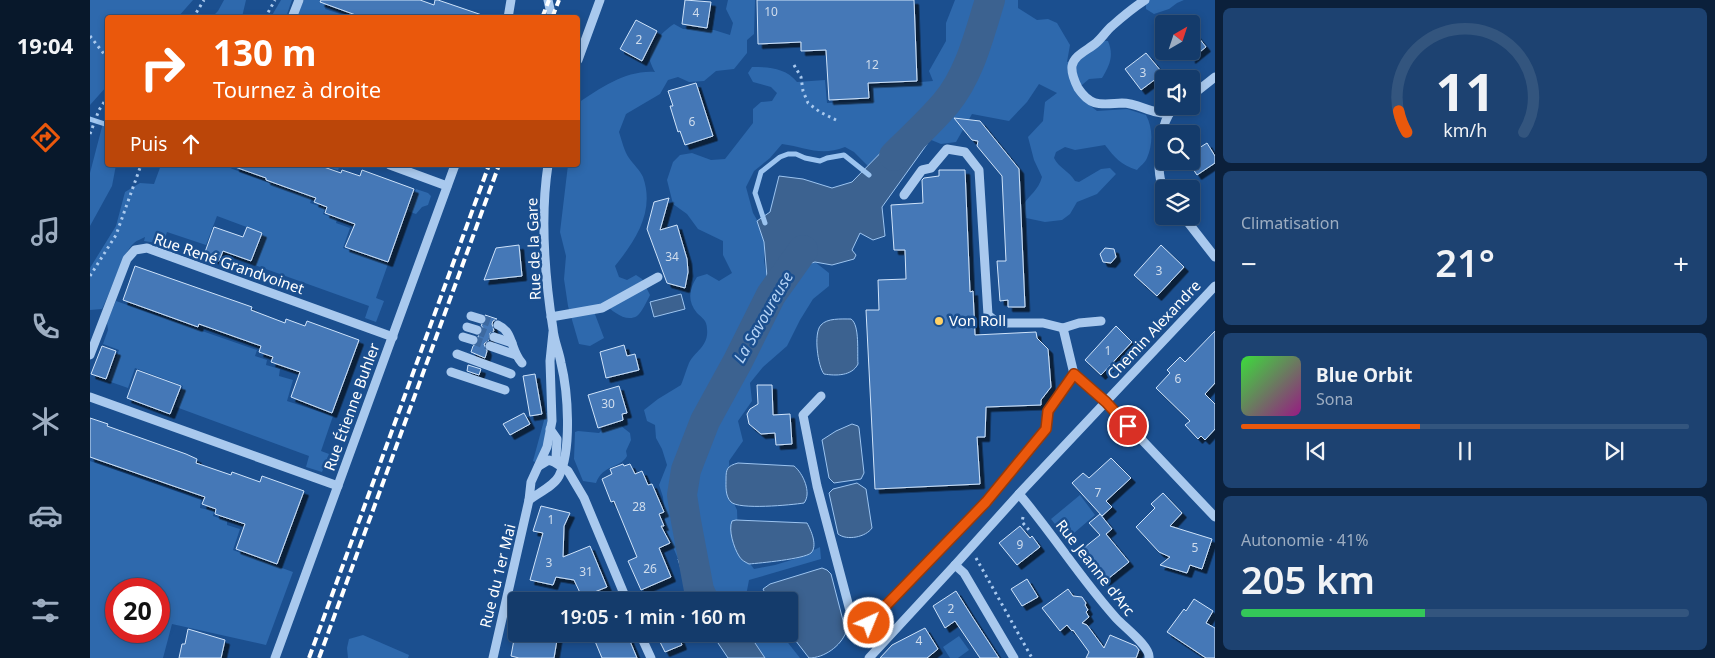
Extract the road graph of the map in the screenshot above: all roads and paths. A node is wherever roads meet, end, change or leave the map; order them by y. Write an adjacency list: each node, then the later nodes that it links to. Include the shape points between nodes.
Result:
1 (204, 0): 8 (path)
2 (274, 0): 9 (path)
3 (299, 0): 10 (street)
4 (511, 0): 11 (street)
5 (548, 0): 12 (street)
6 (600, 0): 15 (street)
7 (1145, 0): 20 (street, via 1076,58 1072,75 1089,100 1105,105 1123,103)
8 (195, 15)
9 (266, 15)
10 (293, 15)
11 (508, 15)
12 (551, 15)
13 (90, 36): 14 (path)
14 (105, 55)
15 (580, 55)
16 (794, 65): 22 (path, via 808,103)
17 (1215, 77): 18 (street)
18 (1200, 89)
19 (105, 101): 23 (path)
20 (1155, 113)
21 (1169, 115): 28 (street, via 1159,156)
22 (836, 120)
23 (90, 134)
24 (141, 167): 33 (path, via 116,235)
25 (395, 167): 29 (street)
26 (454, 167): 29 (street, Rue Étienne Buhler)
27 (548, 167): 37 (street, Rue de la Gare, via 545,242)
28 (1161, 180)
29 (447, 186): 45 (street, Rue Étienne Buhler)
30 (904, 195): 42 (street, via 922,170 931,168 947,149 965,152 979,170 988,315 998,323 1042,323)
31 (1190, 225): 32 (street)
32 (1215, 257)
33 (90, 276)
34 (658, 277): 37 (street, via 602,308)
35 (1215, 286): 61 (street, Chemin Alexandre)
36 (471, 316): 38 (street)
37 (551, 317): 44 (street, Rue de la Gare)
38 (481, 319)
39 (1101, 321): 42 (street)
40 (498, 326): 49 (street, via 508,333)
41 (467, 327): 43 (street)
42 (1063, 328): 57 (street)
43 (477, 330)
44 (553, 332): 62 (street, Rue de la Gare); 64 (street, Rue de la Gare, via 566,395 566,458)
45 (393, 337): 51 (street, Rue René Grandvoinet, via 147,248 135,250 127,260); 65 (street, Rue Étienne Buhler)
46 (463, 337): 48 (street)
47 (494, 337): 49 (street)
48 (473, 340)
49 (512, 344): 53 (street)
50 (490, 346): 53 (street)
51 (90, 354)
52 (457, 354): 56 (street)
53 (516, 355): 54 (street)
54 (522, 363)
55 (451, 372): 58 (street)
56 (511, 374)
57 (1074, 374): 59 (street, via 1048,411 1046,429 986,502 865,626 860,627 853,622 817,486 805,424 804,416); 61 (street)
58 (505, 390)
59 (821, 396)
60 (90, 397): 65 (street)
61 (1106, 402): 66 (street, Chemin Alexandre); 68 (street)
62 (550, 429): 63 (street, Rue du 1er Mai); 64 (street, Rue de la Gare, via 557,439 556,458)
63 (539, 466): 64 (street, via 549,460); 67 (street, Rue du 1er Mai, via 531,482)
64 (563, 466): 67 (street, via 554,483); 71 (street, Rue de la Gare, via 584,498)
65 (338, 486): 74 (street, Rue Étienne Buhler)
66 (1019, 494): 69 (street, Chemin Alexandre); 79 (street, Rue Jeanne d'Arc, via 1106,607 1147,648)
67 (529, 500): 73 (street, Rue du 1er Mai)
68 (1215, 517)
69 (970, 550): 70 (street, Chemin Alexandre); 78 (path)
70 (956, 566): 76 (street, Chemin Alexandre); 77 (street, via 964,573)
71 (623, 592)
72 (644, 642): 75 (street)
73 (496, 657)
74 (276, 658)
75 (651, 658)
76 (869, 658)
77 (1014, 658)
78 (1032, 658)
79 (1149, 658)

